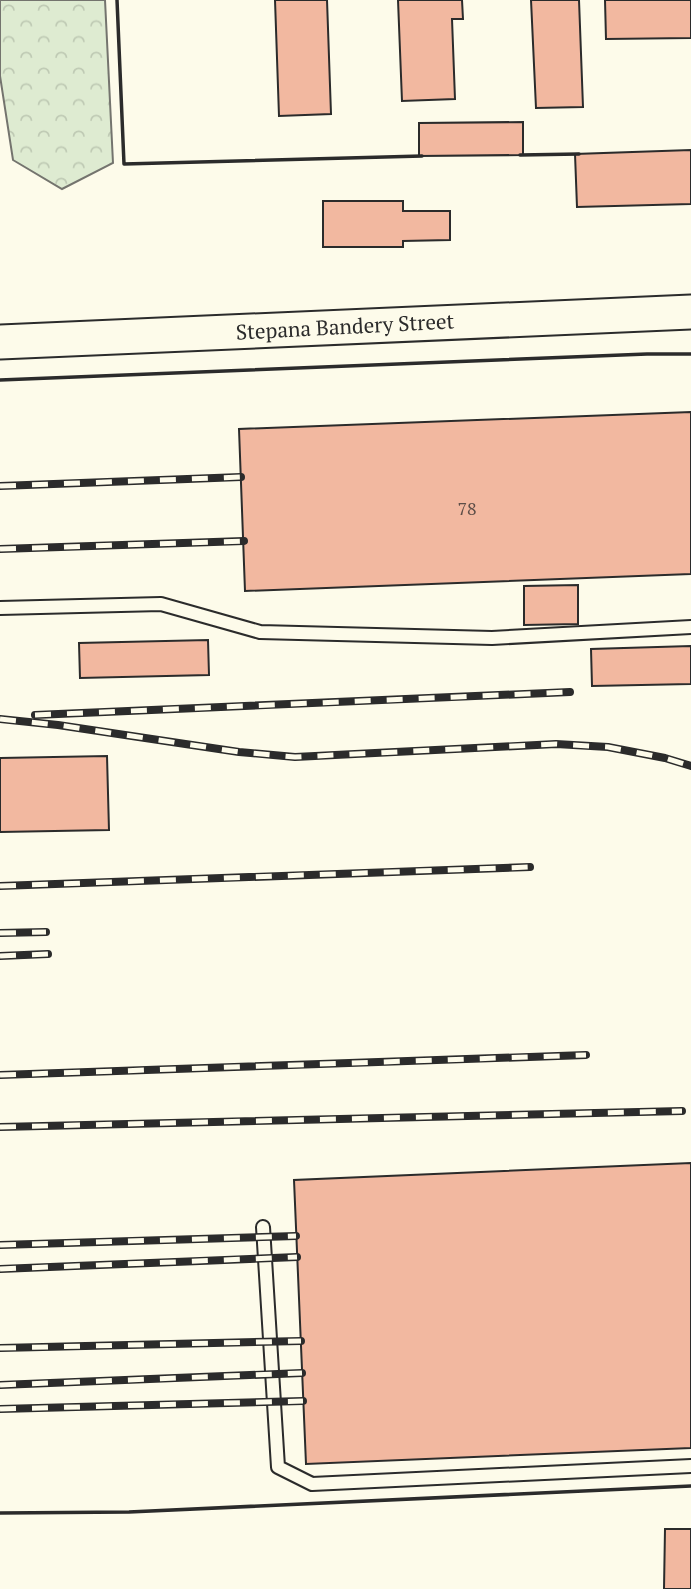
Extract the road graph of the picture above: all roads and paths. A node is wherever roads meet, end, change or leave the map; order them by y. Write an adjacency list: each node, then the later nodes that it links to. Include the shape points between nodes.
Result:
1 (691, 312): 2 (street, Stepana Bandery Street)
2 (0, 342)
3 (0, 608): 4 (lane, via 161,604 260,632 492,638)
4 (691, 627)
5 (263, 1227): 6 (lane, via 278,1467 313,1484)
6 (691, 1466)

